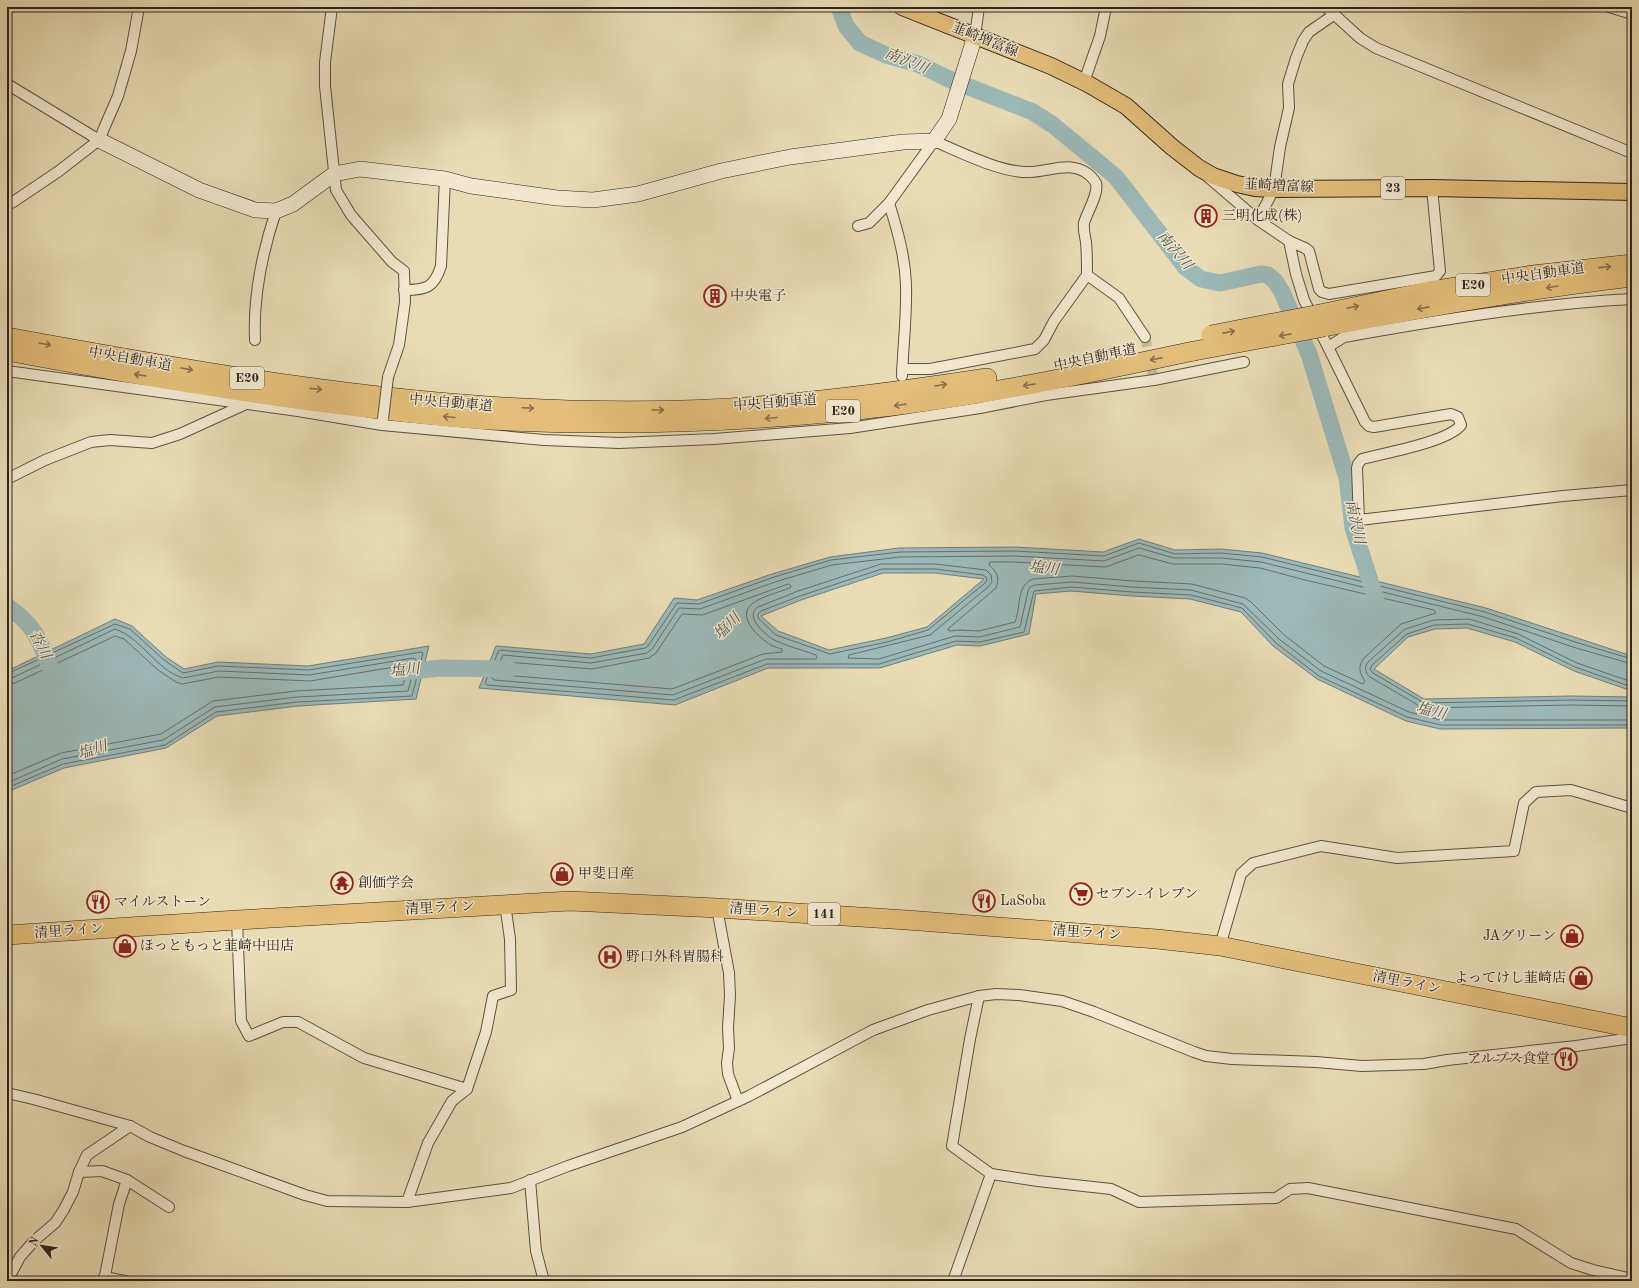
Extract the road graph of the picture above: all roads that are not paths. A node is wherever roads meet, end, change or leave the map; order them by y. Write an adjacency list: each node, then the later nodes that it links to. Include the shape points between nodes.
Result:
1 (140, 7): 13 (street, via 118,96)
2 (332, 7): 17 (street, via 325,86)
3 (902, 7): 10 (main road, 韮崎増富線 / 23)
4 (980, 7): 10 (street)
5 (1106, 7): 11 (street, via 1100,36)
6 (1326, 7): 8 (street)
7 (1609, 7): 9 (street)
8 (1335, 14): 15 (street, via 1360,38 1376,48); 20 (street, via 1309,32 1296,58 1288,84 1289,108)
9 (1632, 14)
10 (975, 36): 11 (main road, 韮崎増富線 / 23); 14 (street, via 949,119)
11 (1084, 82): 16 (main road, 韮崎増富線 / 23, via 1126,106 1164,141)
12 (7, 84): 13 (street)
13 (99, 140): 23 (street, via 59,171); 24 (street, via 199,190 255,210)
14 (934, 141): 18 (street, via 903,142 790,157 721,171 638,194 593,200 557,198 471,186); 22 (street); 29 (street, via 984,162 1012,170 1028,172 1074,167 1091,176 1096,184 1095,196 1084,225)
15 (1632, 152)
16 (1199, 168): 20 (main road, 韮崎増富線 / 23, via 1237,184); 25 (street)
17 (334, 174): 18 (street, via 360,169); 24 (street, via 293,204); 31 (street, via 336,190 351,215 392,262 404,271)
18 (445, 179): 31 (street, via 441,266 438,276 435,282 426,288)
19 (1432, 188): 20 (main road, 韮崎増富線 / 23); 21 (main road, 韮崎増富線 / 23); 27 (street, via 1440,271 1436,276 1325,294 1319,289 1309,251)
20 (1274, 189): 25 (street)
21 (1632, 192)
22 (889, 203): 26 (street, via 869,223); 29 (street, via 898,232 906,283 902,373 1035,349 1044,340 1054,321)
23 (7, 205)
24 (276, 211): 36 (street, via 265,245 256,305)
25 (1258, 220): 27 (street)
26 (858, 226)
27 (1289, 241): 38 (street, via 1304,300)
28 (1632, 264): 33 (highway, 中央自動車道 / E20, one-way to 28, via 1430,291 1533,275)
29 (1087, 275): 35 (street, via 1118,298)
30 (1632, 277): 33 (highway, 中央自動車道 / E20, one-way to 33)
31 (404, 290): 43 (street, bridge, via 405,302 399,346 388,377)
32 (1632, 299): 38 (street, via 1585,301 1460,317 1344,337)
33 (1319, 321): 37 (highway, 中央自動車道 / E20, bridge)
34 (7, 337): 37 (highway, 中央自動車道 / E20, one-way to 37, via 307,388 489,406 653,410 769,405 897,392)
35 (1145, 337)
36 (255, 340)
37 (1192, 345): 39 (highway, 中央自動車道 / E20, one-way to 39, via 1036,384 895,406 769,419 661,423 488,420 412,414 192,384)
38 (1328, 347): 45 (street, via 1369,426 1451,414 1458,417 1461,425 1457,431 1438,439 1362,459 1357,468 1359,520)
39 (7, 351)
40 (1244, 362): 43 (street, via 1146,381 850,428 714,439 619,443 544,440)
41 (7, 371): 42 (street)
42 (246, 404): 43 (street); 44 (street, via 180,434 152,443 110,440 91,442 45,460)
43 (382, 422)
44 (7, 479)
45 (1632, 490)
46 (1632, 808): 51 (street, via 1571,790 1536,792 1524,803 1514,851 1397,858 1321,846 1253,863 1241,874)
47 (505, 904): 48 (highway, 清里ライン / 141, via 570,901); 49 (highway, 清里ライン / 141); 55 (street, via 510,939 510,990 493,996 486,1032)
48 (717, 908): 51 (highway, 清里ライン / 141, via 907,920); 57 (street, via 729,973 728,1074)
49 (237, 920): 50 (highway, 清里ライン / 141); 55 (street, via 241,1021 249,1036 283,1022 298,1022 364,1058)
50 (7, 935)
51 (1220, 946): 53 (highway, 清里ライン / 141)
52 (979, 996): 54 (street, via 1019,995 1062,1001 1194,1052 1232,1059 1362,1066 1424,1064); 57 (street, via 928,1010 873,1030); 60 (street, via 952,1146)
53 (1632, 1028)
54 (1632, 1038)
55 (466, 1089): 63 (street, via 452,1101 428,1143)
56 (7, 1093): 58 (street)
57 (738, 1101): 62 (street, via 682,1127)
58 (130, 1126): 59 (street, via 87,1155); 63 (street, via 184,1151 326,1201)
59 (79, 1172): 61 (street, via 102,1171); 65 (street, via 73,1192 55,1223 34,1241 20,1257 12,1272)
60 (991, 1174): 67 (street, via 1112,1189 1139,1202 1276,1198 1290,1189 1308,1188 1516,1229 1571,1262); 70 (street)
61 (127, 1180): 64 (street); 66 (street, via 118,1204)
62 (530, 1180): 63 (street, via 511,1188); 69 (street, via 536,1251)
63 (407, 1202)
64 (168, 1208)
65 (7, 1272)
66 (104, 1279): 68 (street)
67 (1632, 1279)
68 (125, 1281)
69 (544, 1281)
70 (953, 1281)

